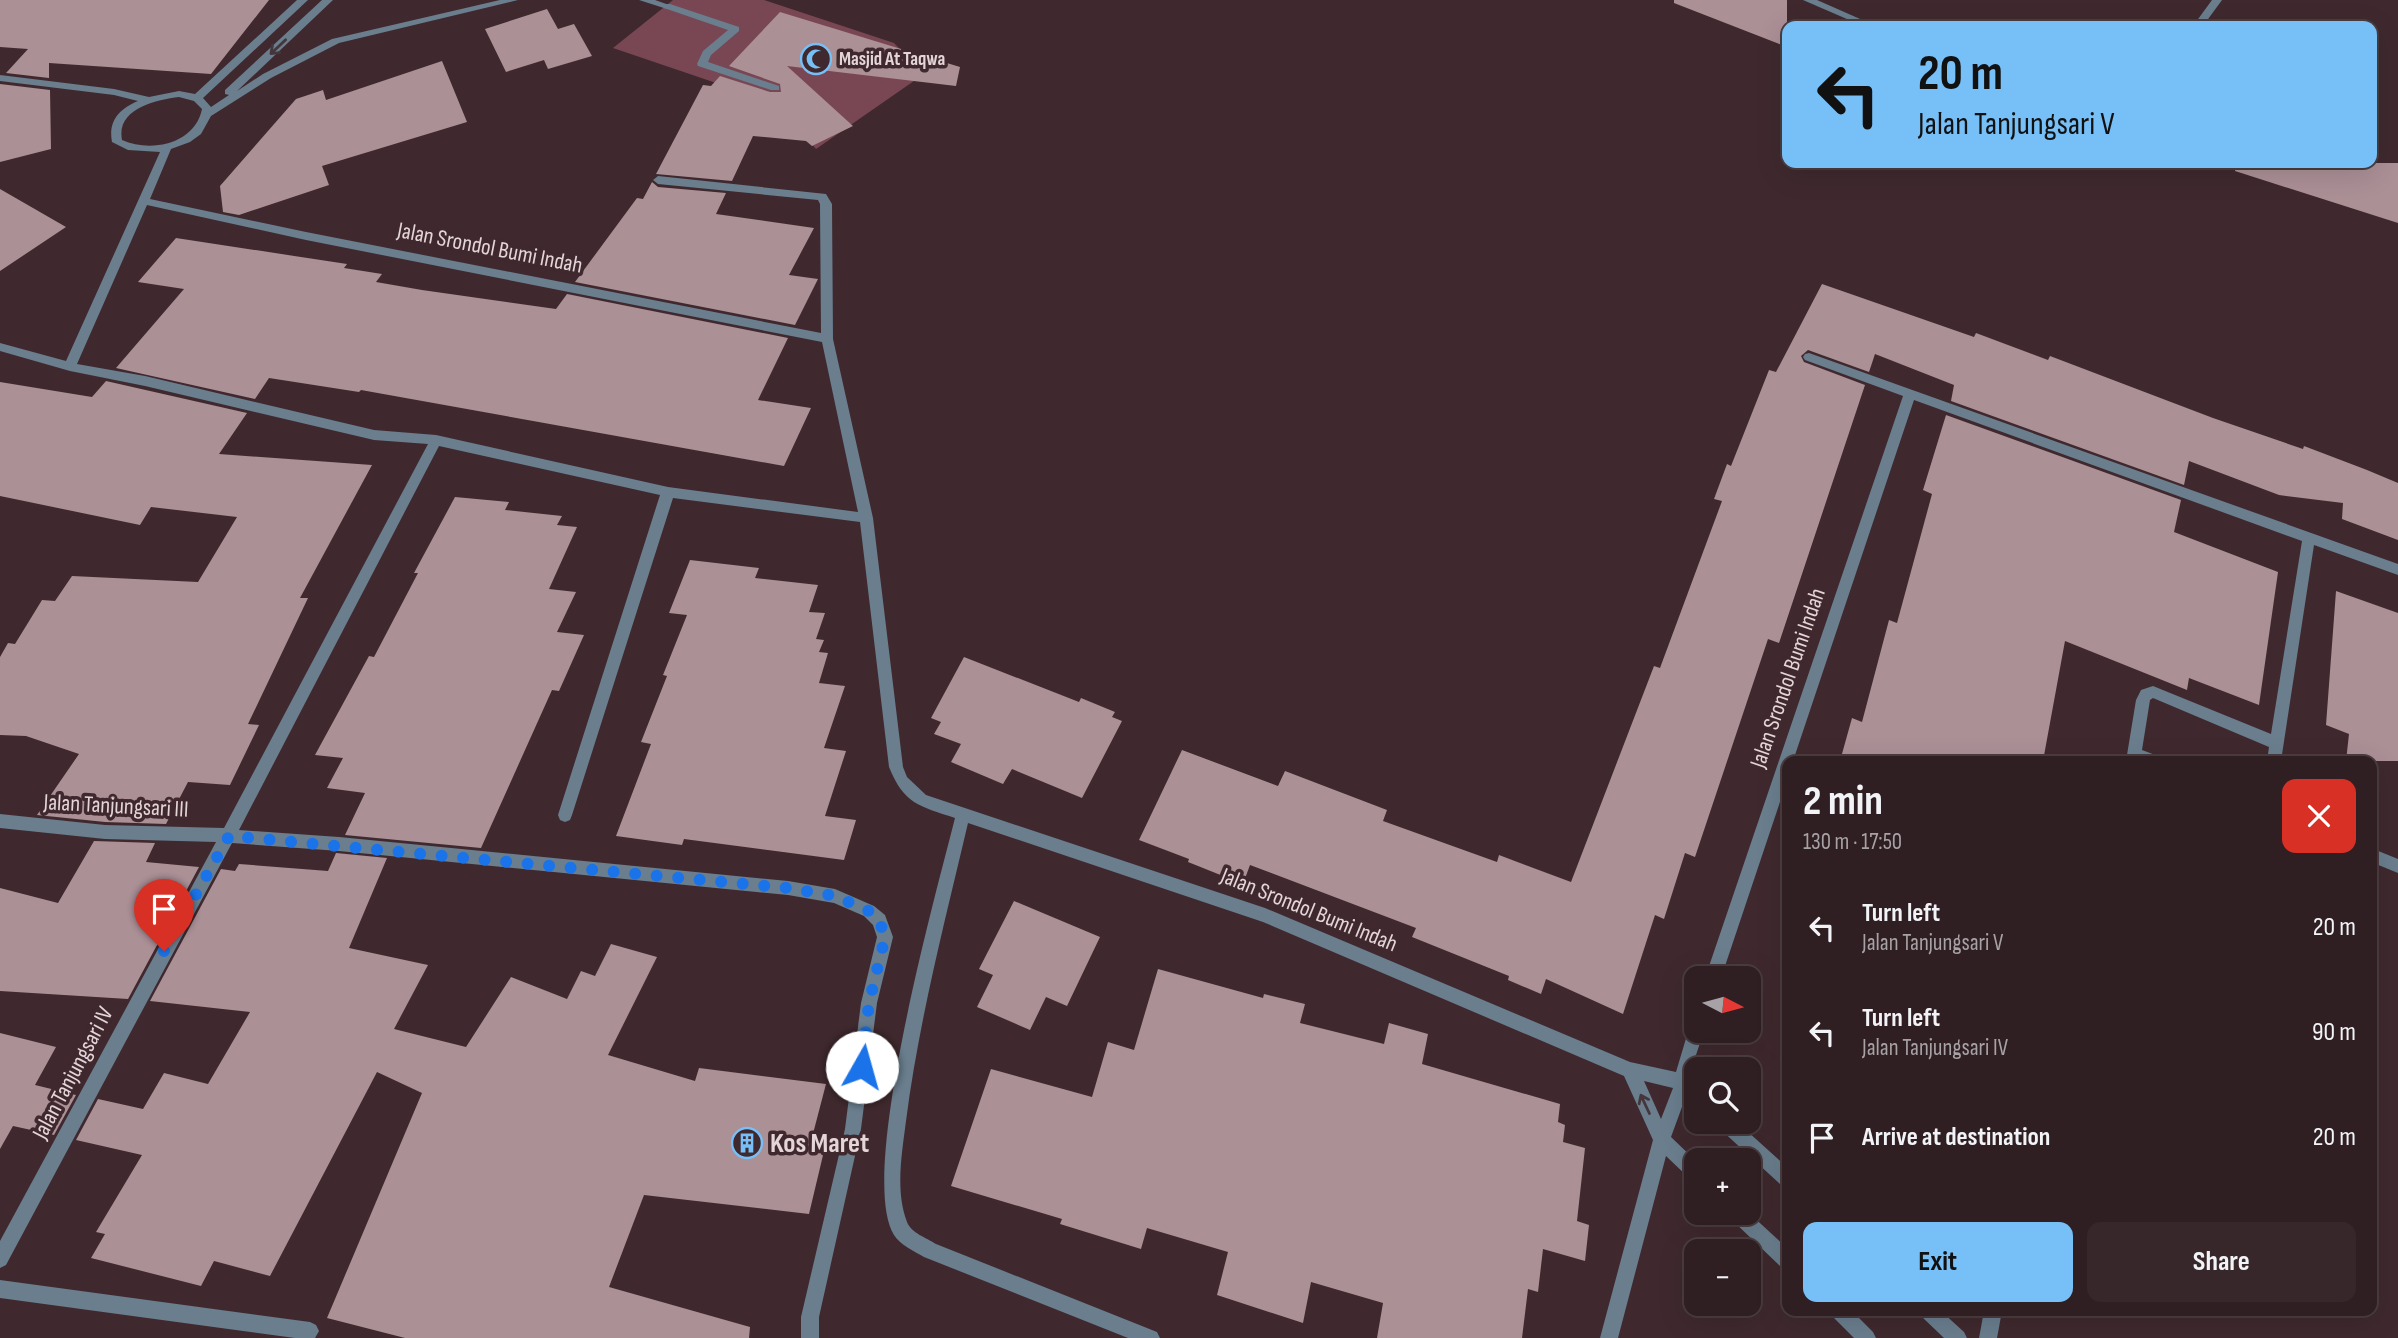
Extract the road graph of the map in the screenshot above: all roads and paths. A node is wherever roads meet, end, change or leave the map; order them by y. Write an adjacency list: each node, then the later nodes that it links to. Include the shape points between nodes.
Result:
1 (303, 0): 11 (street)
2 (328, 0): 13 (street, one-way to 13)
3 (513, 0): 13 (street, via 336,41)
4 (644, 0): 10 (street, via 735,29 707,53 702,64)
5 (1808, 0): 7 (street)
6 (2217, 0): 8 (street)
7 (1859, 21)
8 (2202, 21)
9 (0, 78): 12 (street)
10 (775, 88)
11 (197, 98): 12 (street, via 179,94); 13 (street)
12 (149, 100): 14 (street, via 116,125 117,142 138,150)
13 (207, 113): 14 (street, via 194,133)
14 (167, 147): 16 (street)
15 (659, 180): 17 (street, Jalan Srondol Bumi Indah, via 822,197 826,204)
16 (144, 201): 17 (street, Jalan Srondol Bumi Indah); 20 (street)
17 (827, 339): 24 (street, Jalan Srondol Bumi Indah)
18 (0, 347): 20 (street)
19 (1809, 357): 21 (street)
20 (69, 367): 22 (street, via 374,435)
21 (1910, 393): 25 (street); 28 (street, Jalan Srondol Bumi Indah)
22 (436, 440): 23 (street); 35 (street)
23 (668, 492): 24 (street); 33 (street)
24 (866, 518): 32 (street, Jalan Srondol Bumi Indah, via 896,767 902,781 921,800)
25 (2309, 538): 26 (street); 27 (street)
26 (2398, 570)
27 (2276, 743): 29 (street, via 2153,692 2143,700); 30 (street)
28 (1788, 756)
29 (2134, 756)
30 (2275, 756)
31 (1782, 773): 38 (street, Jalan Srondol Bumi Indah)
32 (963, 814): 40 (street, Jalan Srondol Bumi Indah, via 1265,915); 55 (street, via 905,1064 891,1202 900,1229 930,1251)
33 (565, 815)
34 (0, 821): 35 (street, Jalan Tanjungsari III, via 105,832)
35 (229, 836): 48 (street, Jalan Tanjungsari IV); 54 (street, Jalan Tanjungsari III, via 788,888 835,896 869,911 879,920 885,937 869,1003 853,1129 810,1317)
36 (2377, 857): 37 (street)
37 (2398, 866)
38 (1717, 966)
39 (1692, 1043): 41 (street)
40 (1630, 1070): 41 (street, Jalan Srondol Bumi Indah); 43 (street, one-way to 40)
41 (1683, 1082): 43 (street)
42 (1738, 1134): 45 (street)
43 (1662, 1140): 44 (street); 56 (street)
44 (1684, 1161)
45 (1782, 1174)
46 (1750, 1225): 47 (street)
47 (1782, 1256)
48 (0, 1259)
49 (0, 1289): 53 (street)
50 (1844, 1316): 57 (street)
51 (1934, 1316): 58 (street)
52 (1992, 1316): 59 (street)
53 (310, 1331)
54 (810, 1338)
55 (1151, 1338)
56 (1609, 1338)
57 (1867, 1338)
58 (1958, 1338)
59 (1988, 1338)

